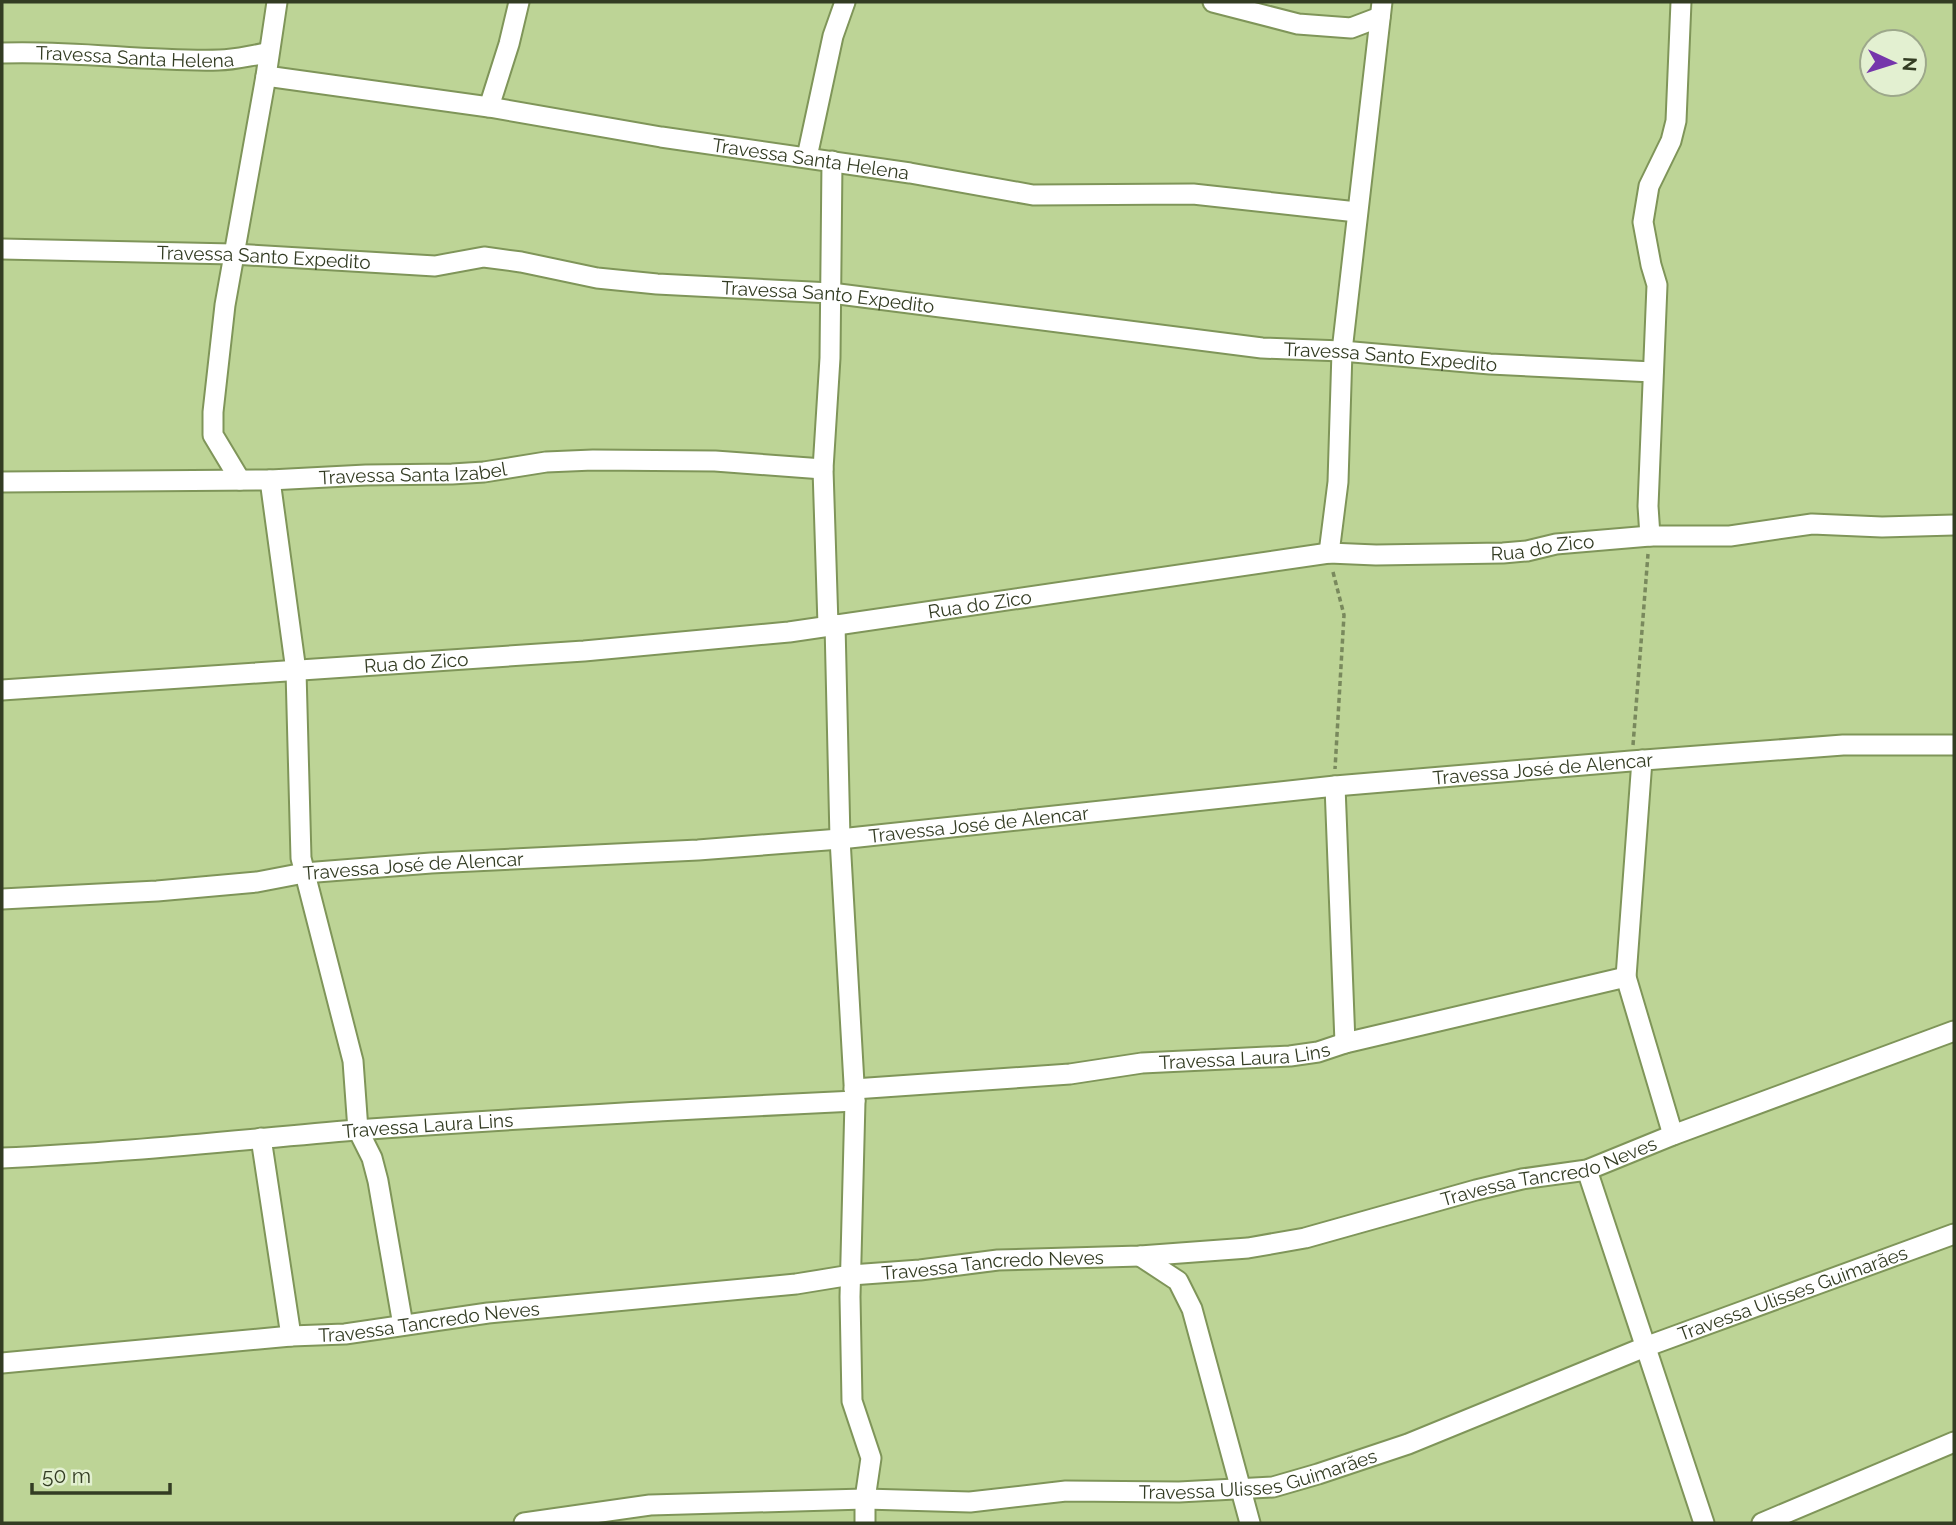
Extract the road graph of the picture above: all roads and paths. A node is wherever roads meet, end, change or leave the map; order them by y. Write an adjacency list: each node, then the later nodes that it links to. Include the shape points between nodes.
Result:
1 (277, 2): 8 (street)
2 (519, 2): 10 (street)
3 (845, 2): 11 (street, via 833,36)
4 (1213, 2): 6 (street, via 1298,24 1351,28)
5 (1681, 2): 18 (street, via 1676,121 1649,186 1643,222 1657,285)
6 (1381, 9): 13 (street)
7 (2, 53): 8 (street, Travessa Santa Helena, via 222,60)
8 (268, 53): 9 (street)
9 (266, 76): 10 (street, Travessa Santa Helena); 15 (street)
10 (489, 107): 11 (street, Travessa Santa Helena)
11 (807, 157): 12 (street, Travessa Santa Helena)
12 (832, 161): 13 (street, Travessa Santa Helena, via 1033,195 1193,194); 16 (street)
13 (1357, 212): 17 (street)
14 (2, 249): 15 (street, Travessa Santo Expedito)
15 (233, 254): 16 (street, Travessa Santo Expedito, via 435,266 484,257 645,283); 20 (street, via 213,435)
16 (831, 293): 17 (street, Travessa Santo Expedito, via 1262,348); 19 (street)
17 (1342, 351): 18 (street, Travessa Santo Expedito); 25 (street, via 1338,482)
18 (1653, 372): 24 (street)
19 (823, 469): 21 (street, Travessa Santa Izabel, via 715,461 593,460 452,474); 26 (street)
20 (240, 480): 21 (street, Travessa Santa Izabel); 22 (street, Travessa Santa Izabel)
21 (270, 480): 27 (street)
22 (2, 482)
23 (1954, 525): 24 (street, Rua do Zico, via 1812,524 1730,536)
24 (1650, 536): 25 (street, Rua do Zico, via 1503,553); 30 (path)
25 (1329, 553): 26 (street, Rua do Zico); 31 (path, via 1344,615)
26 (832, 625): 27 (street, Rua do Zico, via 597,649); 32 (street)
27 (296, 671): 28 (street, Rua do Zico); 33 (street)
28 (2, 690)
29 (1954, 745): 30 (street, Travessa José de Alencar, via 1843,745)
30 (1637, 761): 31 (street, Travessa José de Alencar); 35 (street)
31 (1335, 786): 32 (street, Travessa José de Alencar); 37 (street)
32 (840, 839): 33 (street, Travessa José de Alencar); 38 (street)
33 (304, 873): 34 (street, Travessa José de Alencar, via 203,887); 39 (street, via 353,1062)
34 (2, 899)
35 (1626, 977): 37 (street, Travessa Laura Lins); 40 (street)
36 (1954, 1031): 40 (street, Travessa Tancredo Neves)
37 (1345, 1043): 38 (street, Travessa Laura Lins, via 1290,1056 1142,1063)
38 (855, 1095): 39 (street, Travessa Laura Lins); 46 (street)
39 (358, 1130): 41 (street, Travessa Laura Lins); 47 (street, via 378,1181)
40 (1673, 1135): 43 (street, Travessa Tancredo Neves)
41 (261, 1138): 42 (street, Travessa Laura Lins); 48 (street)
42 (2, 1158)
43 (1587, 1170): 45 (street, Travessa Tancredo Neves, via 1476,1190 1305,1238 1248,1248); 49 (street)
44 (1954, 1234): 49 (street, Travessa Ulisses Guimarães)
45 (1140, 1256): 46 (street, Travessa Tancredo Neves, via 998,1261); 52 (street, via 1174,1277 1188,1299)
46 (851, 1275): 47 (street, Travessa Tancredo Neves); 53 (street, via 852,1401 870,1458)
47 (403, 1325): 48 (street, Travessa Tancredo Neves, via 361,1333)
48 (291, 1336): 50 (street, Travessa Tancredo Neves)
49 (1645, 1347): 52 (street, Travessa Ulisses Guimarães, via 1408,1444 1294,1482); 57 (street)
50 (2, 1363)
51 (1954, 1442): 58 (street)
52 (1242, 1489): 53 (street, Travessa Ulisses Guimarães, via 1088,1490 970,1502); 56 (street)
53 (865, 1499): 54 (street, Travessa Ulisses Guimarães, via 650,1505); 55 (street)
54 (524, 1523)
55 (865, 1523)
56 (1250, 1523)
57 (1704, 1523)
58 (1762, 1523)

